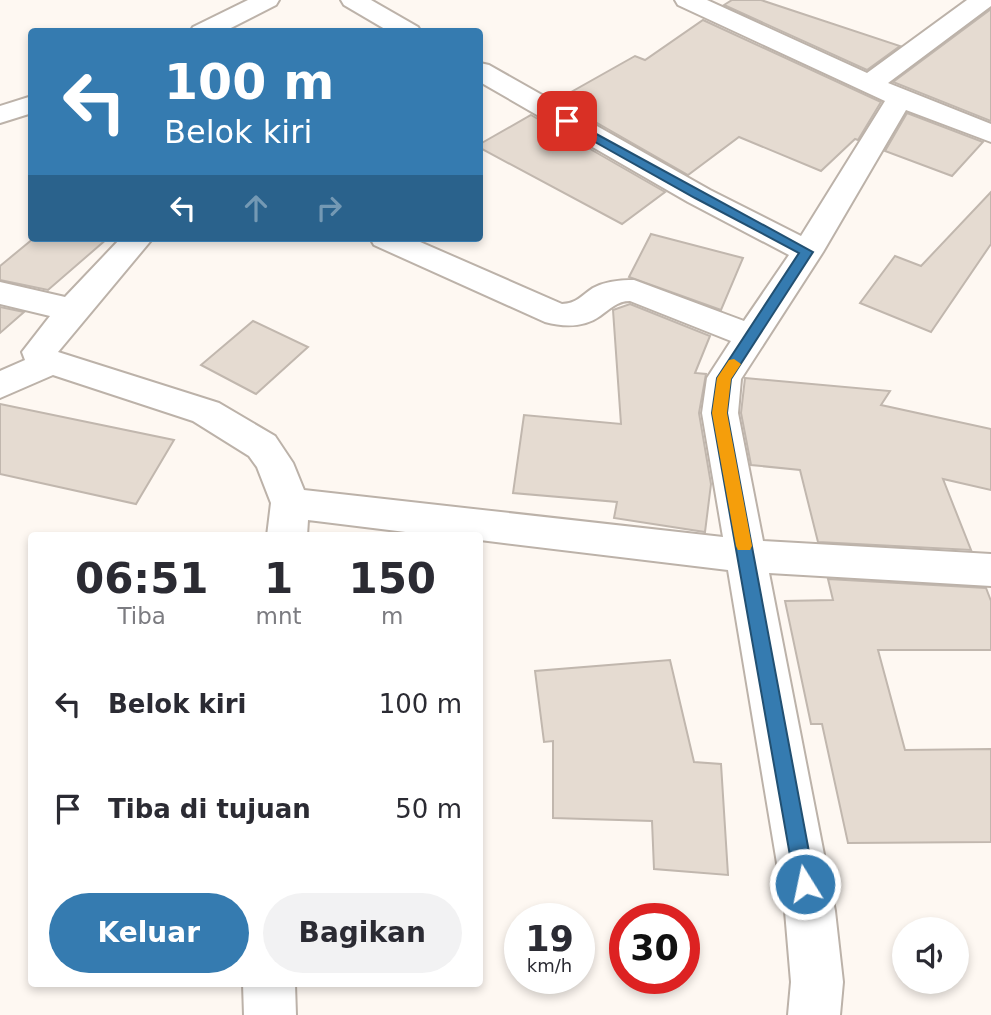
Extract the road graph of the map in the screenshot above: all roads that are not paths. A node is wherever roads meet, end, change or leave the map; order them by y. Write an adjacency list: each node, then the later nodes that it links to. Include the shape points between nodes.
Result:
1 (267, 0): 5 (street)
2 (354, 0): 6 (street)
3 (687, 0): 8 (street)
4 (983, 0): 8 (street)
5 (210, 28)
6 (402, 28)
7 (483, 73): 15 (street)
8 (872, 83): 9 (street)
9 (900, 98): 12 (street); 15 (street)
10 (28, 106): 11 (street)
11 (0, 116)
12 (991, 134)
13 (134, 242): 17 (street)
14 (394, 242): 18 (street, via 562,315 582,314 610,291 621,289)
15 (807, 252): 18 (street)
16 (0, 293): 17 (street)
17 (72, 310): 19 (street, via 39,352)
18 (752, 337): 24 (street, via 724,378 720,413)
19 (49, 363): 20 (street); 21 (street, via 180,402 232,426 262,446 274,463)
20 (0, 386)
21 (288, 519): 22 (street)
22 (449, 532)
23 (483, 535): 24 (street)
24 (746, 556): 25 (street); 28 (street, via 810,911 817,982)
25 (991, 570)
26 (269, 987): 27 (street)
27 (270, 1015)
28 (814, 1015)

